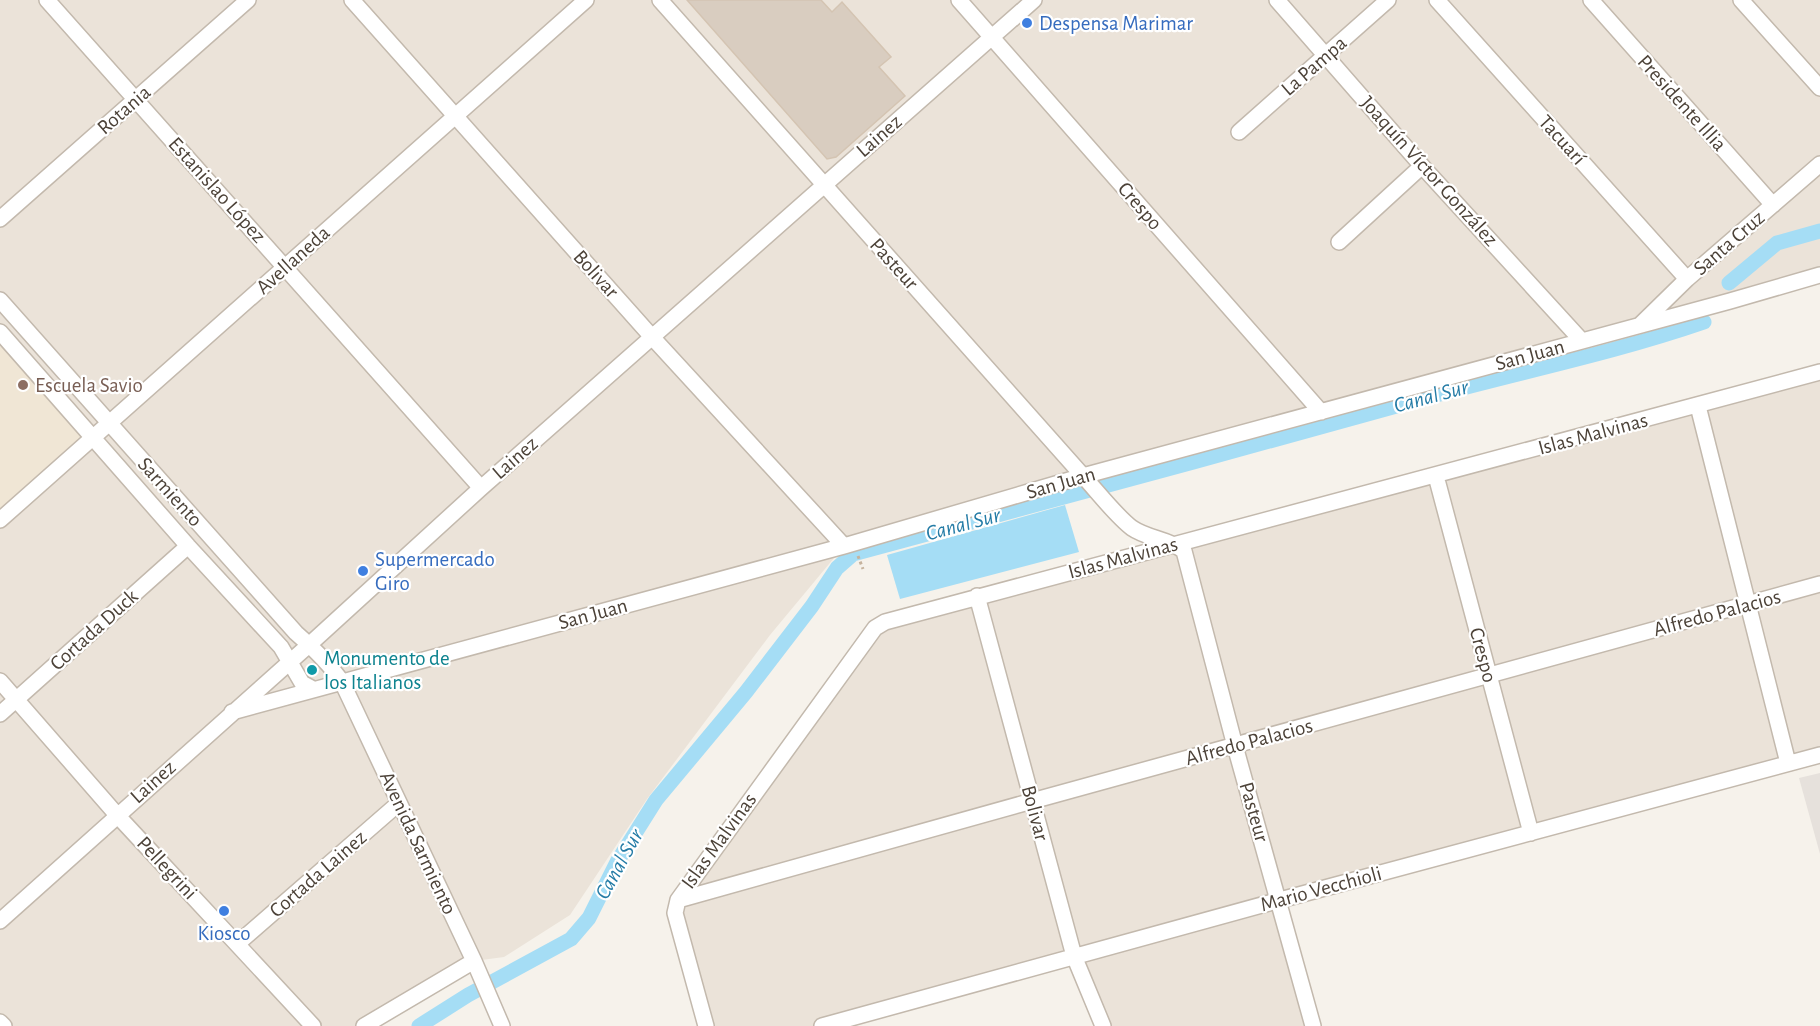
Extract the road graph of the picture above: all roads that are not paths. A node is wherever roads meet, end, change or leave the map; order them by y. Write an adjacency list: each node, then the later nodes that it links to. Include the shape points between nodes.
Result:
1 (47, 0): 16 (street, Estanislao López)
2 (248, 0): 16 (street, Rotania)
3 (352, 0): 17 (street, Bolivar)
4 (586, 0): 17 (street, Avellaneda)
5 (660, 0): 21 (street, Pasteur)
6 (959, 0): 13 (street, Crespo)
7 (1035, 0): 13 (street, Lainez)
8 (1277, 0): 14 (street, Joaquín Víctor González)
9 (1388, 0): 14 (street, La Pampa)
10 (1437, 0): 27 (street, Tacuarí)
11 (1591, 0): 22 (street, Presidente Illia)
12 (1741, 0): 15 (street)
13 (992, 37): 21 (street, Lainez); 35 (street, Crespo)
14 (1326, 56): 18 (street, La Pampa); 20 (street, Joaquín Víctor González)
15 (1820, 88)
16 (136, 99): 23 (street, Rotania); 25 (street, Estanislao López)
17 (454, 115): 25 (street, Avellaneda); 31 (street, Bolivar)
18 (1239, 132)
19 (1820, 164): 22 (street, Santa Cruz)
20 (1422, 166): 24 (street); 32 (street, Joaquín Víctor González)
21 (824, 185): 31 (street, Lainez); 38 (street, Pasteur)
22 (1773, 205): 27 (street, Santa Cruz)
23 (0, 219)
24 (1339, 242)
25 (285, 267): 36 (street, Avellaneda); 40 (street, Estanislao López)
26 (1820, 275): 29 (street, San Juan)
27 (1687, 279): 29 (street, Santa Cruz)
28 (0, 300): 36 (street, Sarmiento)
29 (1640, 325): 32 (street, San Juan)
30 (0, 332): 37 (street, Sarmiento)
31 (652, 337): 40 (street, Lainez); 45 (street, Bolivar)
32 (1582, 341): 35 (street, San Juan)
33 (1820, 372): 34 (street, Islas Malvinas)
34 (1698, 406): 39 (street, Islas Malvinas); 49 (street)
35 (1321, 412): 38 (street, San Juan)
36 (110, 425): 37 (street, Avellaneda); 50 (street, Sarmiento)
37 (94, 438): 41 (street, Avellaneda); 44 (street, Sarmiento)
38 (1083, 476): 42 (street, Pasteur); 45 (street, San Juan)
39 (1436, 476): 43 (street, Islas Malvinas); 52 (street, Crespo)
40 (481, 488): 50 (street, Lainez)
41 (0, 520)
42 (1126, 522): 43 (street, Pasteur, via 1146,536); 46 (street, via 1132,539)
43 (1176, 544): 46 (street, Islas Malvinas); 59 (street, Pasteur, via 1184,551)
44 (188, 546): 51 (street, Sarmiento, via 281,647); 56 (street, Cortada Duck)
45 (844, 546): 54 (street, San Juan)
46 (1125, 557): 48 (street, Islas Malvinas)
47 (1820, 584): 49 (street, Alfredo Palacios)
48 (977, 596): 62 (street, Bolivar); 66 (street, Islas Malvinas, via 875,628)
49 (1746, 604): 52 (street, Alfredo Palacios); 61 (street)
50 (310, 644): 51 (street, Lainez); 54 (street, Sarmiento)
51 (290, 662): 55 (street, Sarmiento, via 302,683); 57 (street, Lainez)
52 (1489, 675): 59 (street, Alfredo Palacios); 65 (street, Crespo)
53 (0, 681): 56 (street, Pellegrini)
54 (342, 682): 55 (street, San Juan); 63 (street, Avenida Sarmiento)
55 (313, 689): 57 (street, San Juan)
56 (16, 700): 58 (street, Cortada Duck); 64 (street, Pellegrini)
57 (232, 712): 64 (street, Lainez)
58 (0, 714)
59 (1235, 746): 62 (street, Alfredo Palacios); 67 (street, Pasteur)
60 (1820, 755): 61 (street, Mario Vecchioli)
61 (1788, 764): 65 (street, Mario Vecchioli)
62 (1032, 801): 66 (street, Alfredo Palacios); 70 (street, Bolivar)
63 (399, 803): 69 (street, Cortada Lainez); 71 (street, Avenida Sarmiento)
64 (117, 815): 68 (street, Lainez); 69 (street, Pellegrini)
65 (1531, 833): 67 (street, Mario Vecchioli)
66 (678, 900): 79 (street, via 675,913)
67 (1280, 900): 70 (street, Mario Vecchioli); 82 (street, Pasteur)
68 (0, 921)
69 (237, 944): 75 (street, Pellegrini)
70 (1074, 956): 80 (street, Mario Vecchioli); 81 (street, Bolivar)
71 (476, 966): 72 (street, Avenida Sarmiento); 76 (street)
72 (494, 1005): 77 (street, Avenida Sarmiento); 78 (street, Avenida Sarmiento)
73 (0, 1022): 74 (street)
74 (3, 1026)
75 (313, 1026)
76 (364, 1026)
77 (494, 1026)
78 (502, 1026)
79 (706, 1026)
80 (822, 1026)
81 (1102, 1026)
82 (1314, 1026)

